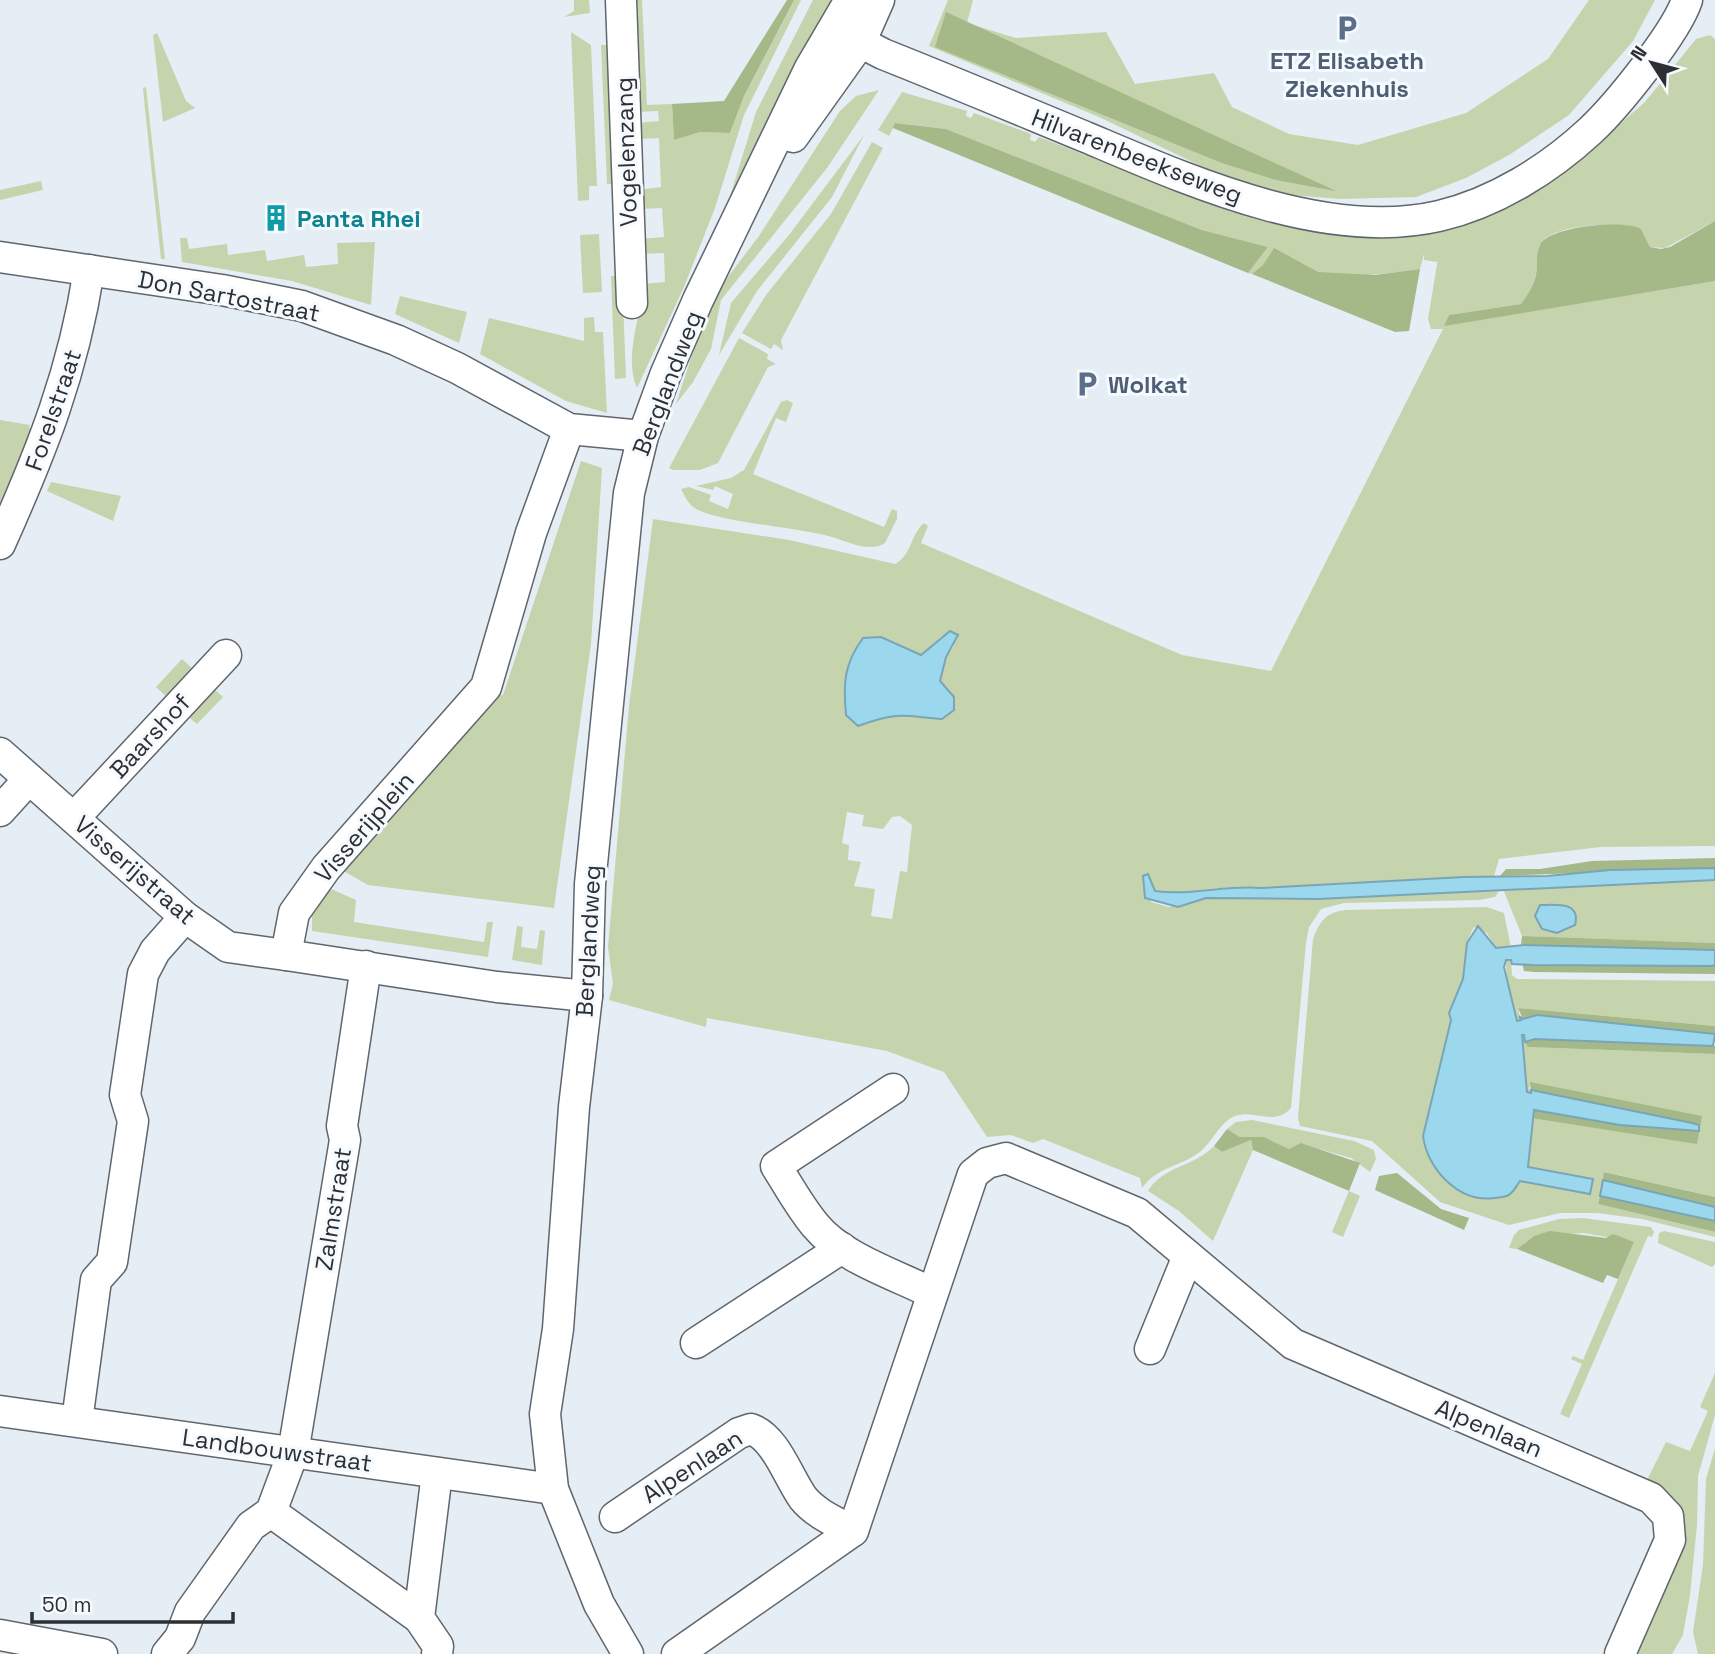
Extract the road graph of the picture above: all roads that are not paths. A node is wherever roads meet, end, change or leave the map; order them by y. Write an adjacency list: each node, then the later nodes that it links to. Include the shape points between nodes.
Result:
1 (621, 0): 8 (street, Vogelenzang)
2 (849, 0): 5 (street)
3 (879, 0): 5 (street)
4 (1687, 0): 5 (street, Hilvarenbeekseweg, via 1614,108 1570,150 1507,191 1439,216 1375,221 1294,212 1209,188)
5 (859, 42): 10 (street, Berglandweg, via 730,230)
6 (0, 257): 7 (street, Don Sartostraat)
7 (89, 270): 9 (street, Don Sartostraat, via 302,306 433,357); 11 (street, Forelstraat, via 66,382)
8 (632, 303)
9 (569, 429): 10 (street, Don Sartostraat); 18 (street, Visserijplein, via 531,533 486,687 326,868 293,913)
10 (643, 436): 20 (street, Berglandweg, via 629,494 590,884)
11 (0, 544)
12 (226, 654): 16 (street, Baarshof)
13 (0, 753): 14 (street, Visserijstraat)
14 (29, 779): 15 (street); 16 (street, Visserijstraat)
15 (0, 811)
16 (74, 818): 17 (street, Visserijstraat)
17 (185, 917): 18 (street, Visserijstraat, via 228,947); 28 (street, via 155,951 143,974 125,1095 133,1121 112,1262 96,1280)
18 (286, 955): 19 (street)
19 (366, 966): 20 (street); 29 (street, Zalmstraat, via 342,1126 345,1140)
20 (587, 996): 31 (street, Berglandweg, via 558,1328 545,1414)
21 (893, 1089): 22 (street, via 776,1166 814,1225)
22 (842, 1248): 24 (street); 25 (street)
23 (1188, 1256): 24 (street, Alpenlaan, via 1137,1213 1006,1158 987,1163 973,1174); 26 (street); 42 (street, Alpenlaan, via 1293,1345 1651,1498 1668,1516 1670,1540)
24 (932, 1293): 34 (street, Alpenlaan)
25 (696, 1343)
26 (1150, 1349)
27 (0, 1410): 28 (street, Landbouwstraat)
28 (77, 1421): 29 (street, Landbouwstraat)
29 (293, 1453): 30 (street, Landbouwstraat); 32 (street, Zalmstraat)
30 (437, 1474): 31 (street, Landbouwstraat); 35 (street)
31 (554, 1489): 40 (street, Berglandweg, via 599,1604)
32 (271, 1512): 35 (street); 38 (street, via 251,1526 190,1612 180,1638)
33 (615, 1517): 34 (street, Alpenlaan, via 751,1429 764,1435 804,1499)
34 (853, 1531): 41 (street)
35 (419, 1618): 39 (street, via 438,1646)
36 (0, 1635): 37 (street)
37 (102, 1654)
38 (167, 1654)
39 (437, 1654)
40 (628, 1654)
41 (677, 1654)
42 (1620, 1654)

